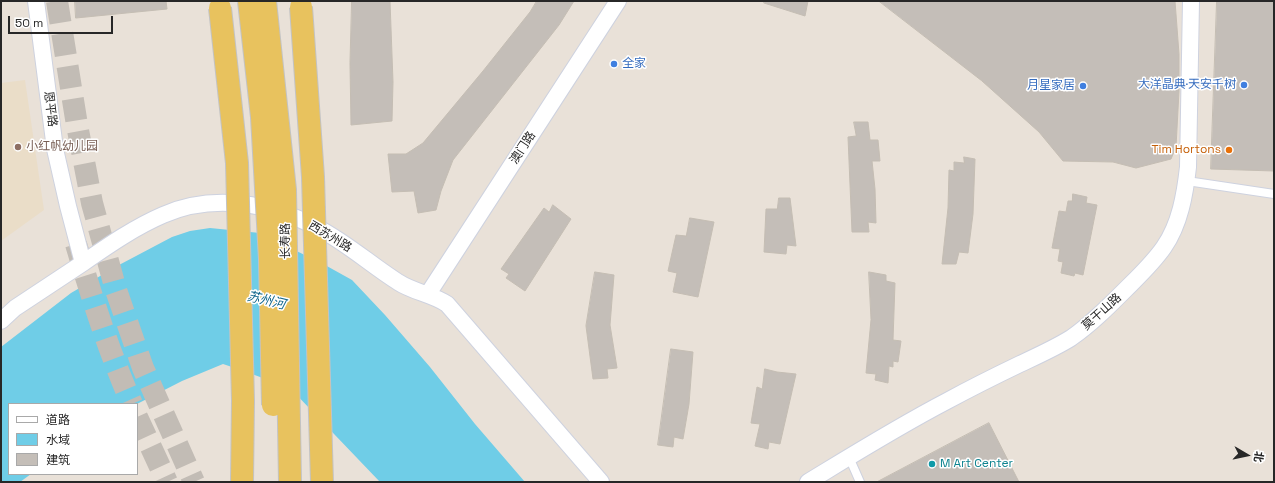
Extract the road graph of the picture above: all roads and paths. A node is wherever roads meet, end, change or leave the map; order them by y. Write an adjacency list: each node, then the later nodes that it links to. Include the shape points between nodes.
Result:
1 (36, 1): 10 (street, 恩平路, via 55,150)
2 (248, 1): 15 (main road, 长寿路, bridge, via 262,117 270,259)
3 (265, 1): 16 (main road, 长寿路, bridge, via 286,190)
4 (618, 1): 11 (street, 澳门路)
5 (1191, 1): 8 (street, 莫干山路)
6 (301, 7): 17 (main road, bridge, via 313,177)
7 (220, 8): 14 (main road, bridge, via 237,163)
8 (1187, 181): 9 (lane); 13 (street, 莫干山路, via 1179,216 1165,246 1144,272 1092,322 1061,344 912,419)
9 (1274, 194)
10 (83, 263): 11 (street, 西苏州路, via 118,239 165,214 204,204 237,203 281,212 318,228 397,282); 12 (street, 西苏州路, via 15,308)
11 (428, 294): 18 (street, 西苏州路, via 455,311)
12 (1, 321)
13 (849, 457): 19 (street, 莫干山路); 20 (lane)
14 (242, 482)
15 (275, 482)
16 (290, 482)
17 (322, 482)
18 (601, 482)
19 (808, 482)
20 (860, 482)

